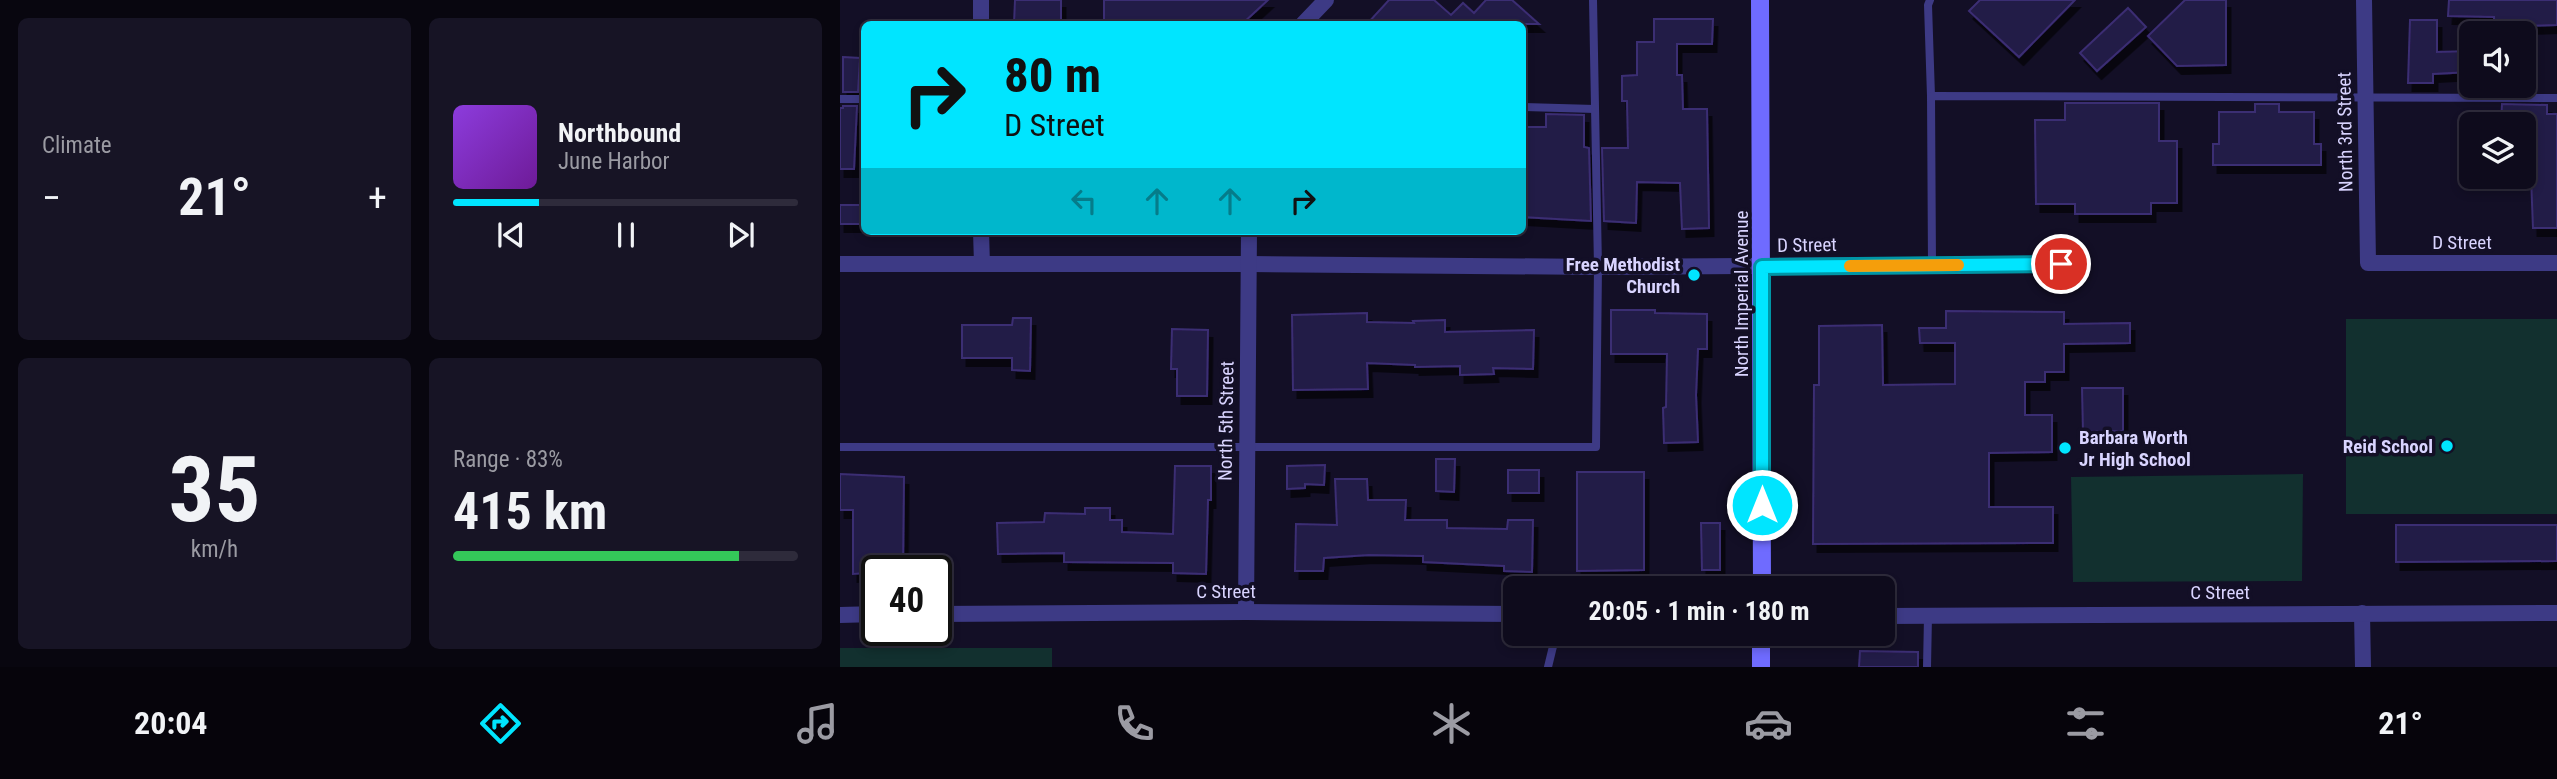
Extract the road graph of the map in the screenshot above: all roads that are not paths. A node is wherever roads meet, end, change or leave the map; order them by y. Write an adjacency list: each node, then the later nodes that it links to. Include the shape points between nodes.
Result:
1 (981, 0): 7 (street)
2 (1326, 0): 8 (street)
3 (1593, 0): 15 (lane)
4 (1760, 0): 26 (street, North Imperial Avenue)
5 (1930, 0): 9 (lane)
6 (2364, 0): 10 (street, North 3rd Street)
7 (981, 21)
8 (1306, 21)
9 (1931, 96): 10 (lane); 24 (lane)
10 (2366, 96): 11 (lane); 18 (street, North 3rd Street)
11 (2557, 98)
12 (840, 99): 13 (lane)
13 (861, 99)
14 (1526, 107): 15 (lane)
15 (1595, 109): 25 (lane)
16 (981, 235): 21 (street)
17 (1249, 235): 22 (street, North 5th Street)
18 (2368, 263): 19 (street, D Street)
19 (2557, 263)
20 (840, 264): 21 (street, D Street)
21 (982, 264): 22 (street, D Street)
22 (1249, 264): 25 (street, D Street); 27 (street, North 5th Street)
23 (2061, 264): 24 (street, D Street)
24 (1932, 265): 26 (street, D Street)
25 (1598, 267): 26 (street, D Street); 27 (lane, via 1596,447)
26 (1762, 267): 29 (street, North Imperial Avenue)
27 (1247, 446): 28 (lane); 30 (street, North 5th Street)
28 (840, 447)
29 (1762, 576)
30 (1246, 612): 34 (street, C Street); 35 (street, C Street)
31 (2362, 612): 32 (street, C Street); 38 (street, C Street); 44 (street)
32 (2557, 612)
33 (861, 614): 36 (street)
34 (952, 614)
35 (1503, 614)
36 (840, 615)
37 (1895, 616): 38 (street, C Street)
38 (1928, 616): 43 (lane)
39 (1553, 646): 41 (lane)
40 (1761, 646): 42 (street)
41 (1548, 667)
42 (1761, 667)
43 (1927, 667)
44 (2363, 667)

